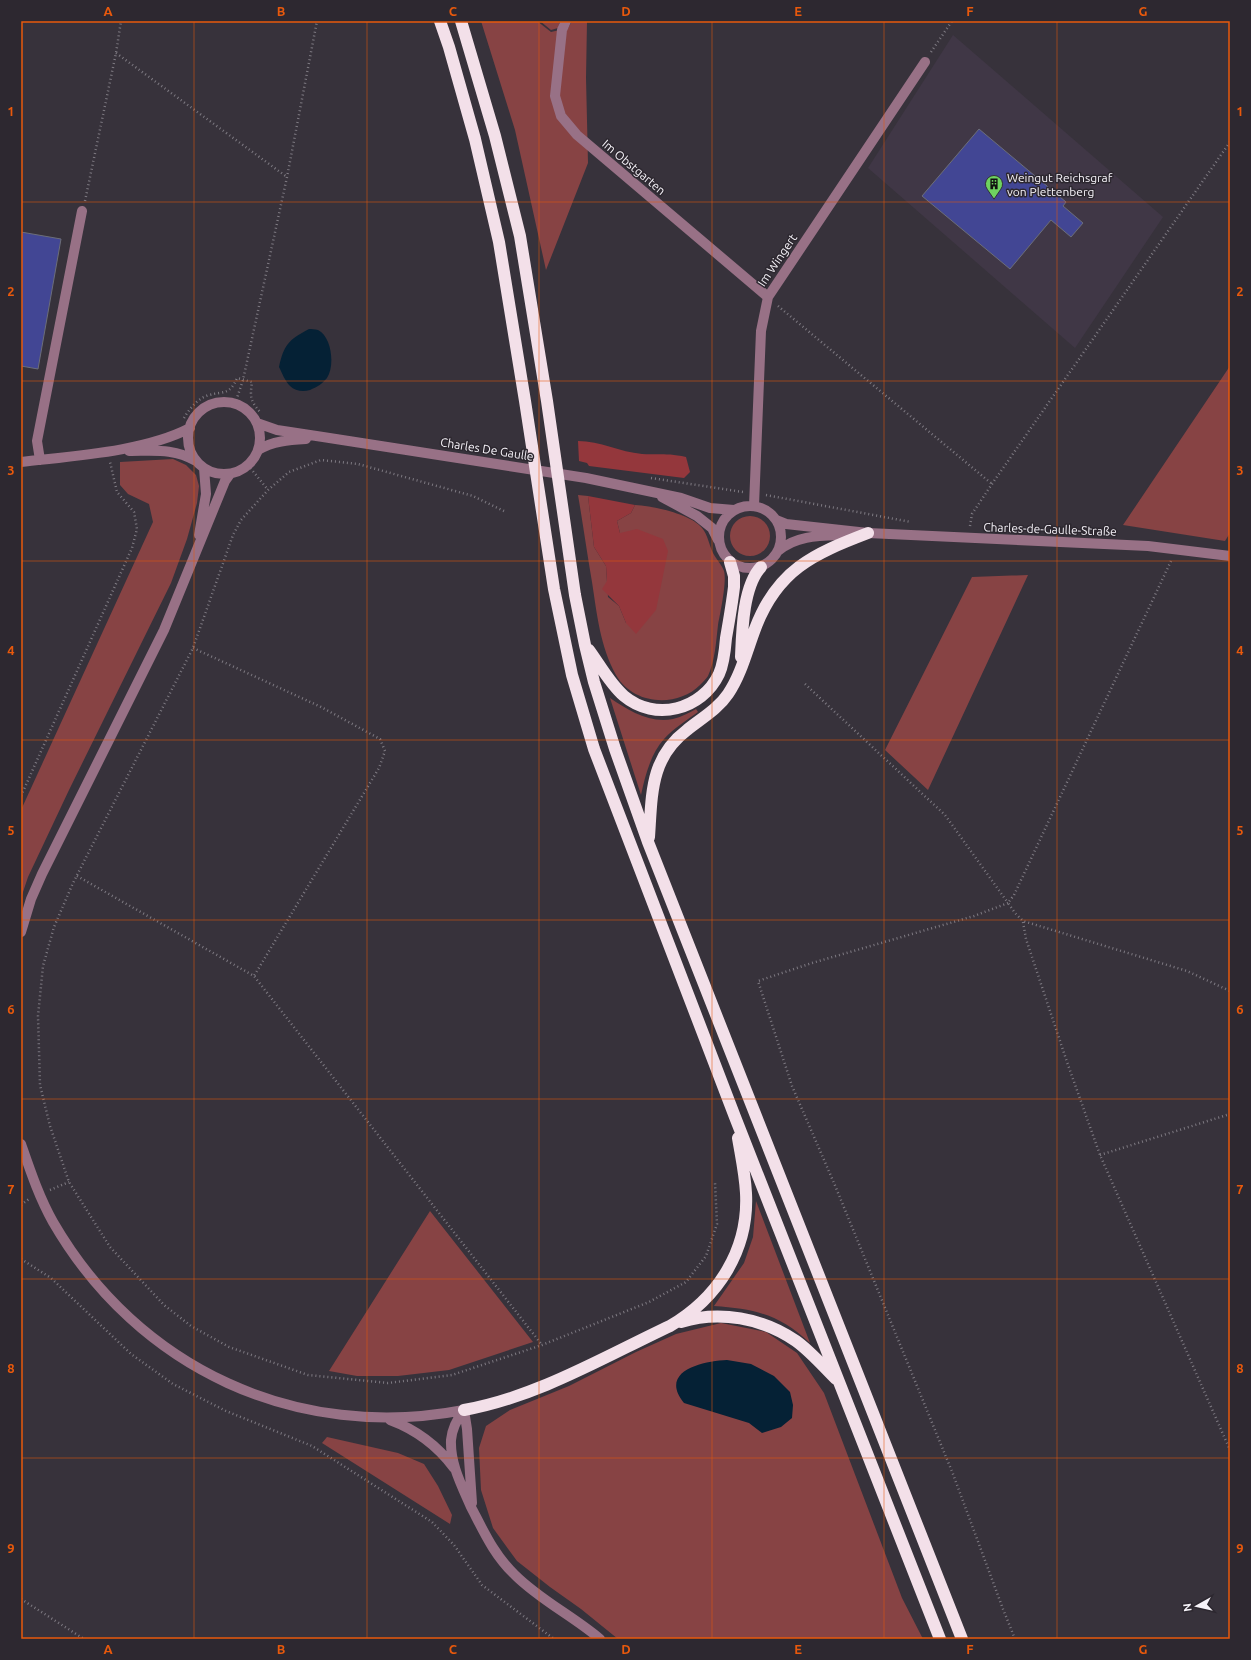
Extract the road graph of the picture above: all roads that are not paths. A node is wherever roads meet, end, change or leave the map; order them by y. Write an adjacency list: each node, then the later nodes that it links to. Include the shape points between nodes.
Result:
1 (440, 21): 32 (highway, via 475,139 499,242 554,589 572,676 594,749)
2 (461, 21): 28 (highway, via 495,136 520,236)
3 (566, 21): 6 (street, Im Obstgarten, via 562,30 555,96 561,116 577,135)
4 (925, 62): 6 (street, Im Wingert)
5 (82, 211): 12 (street, via 37,442)
6 (768, 297): 18 (street, Im Wingert, via 761,331)
7 (257, 423): 8 (street, via 248,412 235,404 219,403 204,409); 9 (street, Charles De Gaulle, via 277,430); 10 (street, via 260,436)
8 (190, 428): 11 (street, via 161,440); 13 (street, via 189,445)
9 (323, 437): 10 (street, Charles De Gaulle, via 282,440); 17 (street, Charles De Gaulle, via 586,478)
10 (258, 450): 16 (street, via 248,465)
11 (109, 451): 12 (street); 13 (street, via 173,452)
12 (40, 460): 14 (street)
13 (196, 461): 15 (street)
14 (21, 462)
15 (204, 468): 16 (street, via 216,473); 26 (street, via 206,494)
16 (230, 474): 26 (street)
17 (646, 490): 19 (street, Charles De Gaulle, via 710,508); 22 (street, Charles De Gaulle, via 697,516 712,528)
18 (754, 506): 19 (street); 20 (street, via 764,509)
19 (734, 510): 22 (street, via 722,522)
20 (776, 520): 21 (street, Charles-de-Gaulle-Straße, via 786,524); 23 (street, via 781,539)
21 (868, 533): 23 (street, Charles-de-Gaulle-Straße, via 797,540); 24 (street, Charles-de-Gaulle-Straße, via 1176,548); 29 (highway, via 830,547 789,575 767,603 759,618)
22 (718, 540): 25 (street, via 723,554)
23 (778, 551): 27 (street)
24 (1230, 556)
25 (730, 562): 27 (street, via 745,568); 28 (highway, via 734,587 722,663 711,687 691,704 672,710 662,710 633,703 618,690)
26 (192, 564): 31 (street, via 164,630 42,874)
27 (761, 567): 29 (highway, via 748,588)
28 (585, 645): 30 (highway, via 615,749)
29 (740, 668): 30 (highway, via 733,687 722,702 678,738 664,755 652,787)
30 (648, 842): 42 (highway)
31 (21, 932)
32 (735, 1117): 34 (highway, via 746,1192 745,1224 741,1240 720,1284 697,1308); 35 (highway)
33 (21, 1144): 37 (street, via 40,1195 68,1245 102,1291 167,1349 217,1378 270,1400 326,1414)
34 (670, 1326): 35 (highway, via 697,1319 725,1317 748,1320 770,1327 797,1342); 36 (highway, via 546,1385 507,1400)
35 (838, 1381): 41 (highway)
36 (464, 1410): 37 (street); 38 (street, via 454,1426 451,1441); 39 (street)
37 (384, 1418): 38 (street, via 405,1426 425,1438)
38 (456, 1470): 39 (street)
39 (473, 1509): 40 (street, via 478,1524 494,1551 514,1574)
40 (600, 1639)
41 (940, 1639)
42 (962, 1639)

